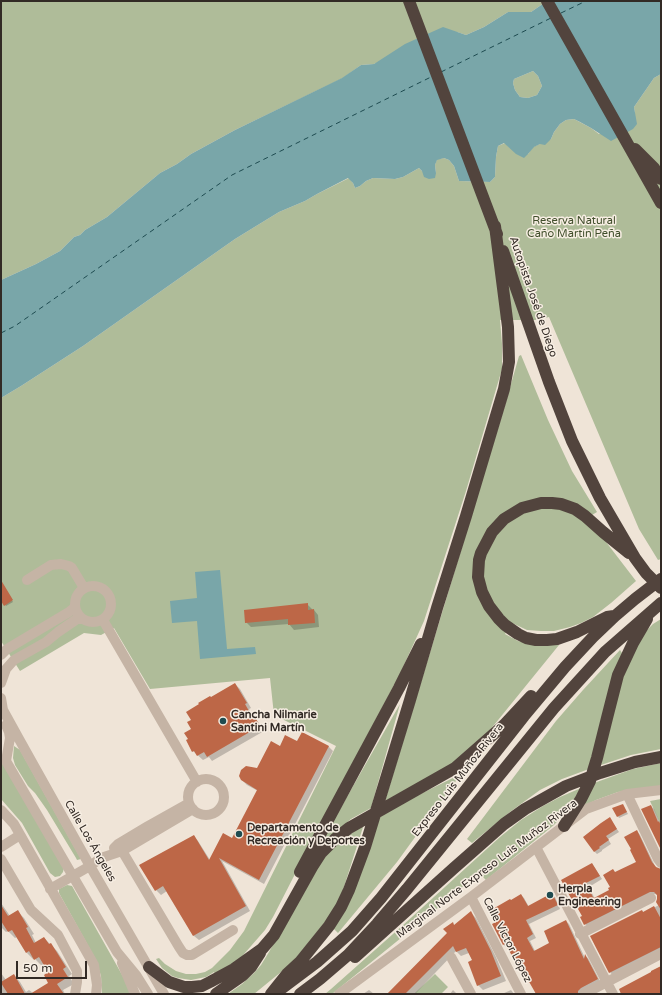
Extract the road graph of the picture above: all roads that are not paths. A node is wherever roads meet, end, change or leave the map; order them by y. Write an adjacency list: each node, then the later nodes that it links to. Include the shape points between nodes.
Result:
1 (409, 1): 6 (highway, Autopista José de Diego)
2 (547, 1): 3 (highway)
3 (623, 136): 4 (highway, via 654,168); 5 (highway)
4 (661, 179)
5 (661, 203)
6 (493, 223): 7 (highway, Autopista José de Diego, via 572,441 600,498); 14 (highway, via 508,327 509,362 504,389)
7 (635, 558): 11 (highway, Autopista José de Diego); 15 (highway, via 575,509 552,503 541,503 512,513 492,532 480,553 479,573 482,592 499,619 518,634 531,639 557,639 607,617)
8 (661, 579): 15 (highway, Expreso Luis Muñoz Rivera)
9 (26, 580): 10 (street, via 51,565 66,564 72,568)
10 (84, 588): 13 (street, via 76,597); 17 (street, via 97,586 109,594 112,607)
11 (661, 588)
12 (658, 605): 29 (highway, via 633,643 618,675 590,781); 48 (highway, via 606,652 554,708 377,924)
13 (75, 607): 16 (street); 18 (street)
14 (437, 608): 43 (highway, via 400,688 285,899); 56 (highway, via 365,847 342,907)
15 (615, 616): 19 (highway, Expreso Luis Muñoz Rivera)
16 (82, 619): 17 (street, via 94,623); 20 (street, via 77,619 46,642 14,660 6,669)
17 (103, 620): 24 (street)
18 (1, 655)
19 (565, 667): 43 (highway, via 543,683 504,725 455,768 334,839 312,867 274,935); 56 (highway, Expreso Luis Muñoz Rivera, via 382,898 317,962)
20 (1, 683)
21 (1, 698): 36 (street, Calle Los Ángeles, via 3,710)
22 (1, 716): 37 (street, via 10,738 6,761)
23 (661, 758): 48 (highway, via 635,762 600,773 566,786 525,809 504,824 342,968)
24 (197, 782): 27 (street, via 189,793 188,800); 27 (street, via 216,782 223,790 224,800 220,809 211,815 201,815)
25 (661, 790): 26 (street, Marginal Norte Expreso Luis Muñoz Rivera)
26 (628, 794): 29 (street, Marginal Norte Expreso Luis Muñoz Rivera, via 586,809); 35 (street)
27 (191, 806): 32 (street)
28 (1, 810): 30 (street)
29 (564, 826): 33 (street, Marginal Norte Expreso Luis Muñoz Rivera)
30 (20, 835): 31 (street); 38 (street)
31 (1, 847)
32 (120, 847): 36 (street); 41 (street, via 183,953 192,955)
33 (536, 848): 39 (street, Marginal Norte Expreso Luis Muñoz Rivera); 42 (street)
34 (1, 859): 50 (street, via 31,910 58,935 77,971)
35 (661, 863)
36 (90, 866): 37 (street); 47 (street, Calle Los Ángeles)
37 (73, 876): 38 (street); 44 (street)
38 (50, 889): 51 (street, via 94,965 98,985)
39 (471, 897): 58 (street, Marginal Norte Expreso Luis Muñoz Rivera); 60 (street, Calle Víctor López)
40 (651, 898): 42 (street)
41 (233, 930)
42 (580, 934): 49 (street)
43 (262, 949): 47 (highway, via 224,975 202,986 184,987 164,979); 55 (highway, via 243,975)
44 (117, 952): 52 (street); 53 (street)
45 (661, 954): 49 (street)
46 (451, 957): 59 (street)
47 (149, 967): 54 (street, Calle Los Ángeles)
48 (320, 979): 57 (highway)
49 (606, 982): 61 (street); 62 (street)
50 (75, 994)
51 (96, 994)
52 (135, 994)
53 (148, 994)
54 (164, 994)
55 (216, 994)
56 (272, 994)
57 (300, 994)
58 (339, 994)
59 (471, 994)
60 (521, 994)
61 (584, 994)
62 (613, 994)

